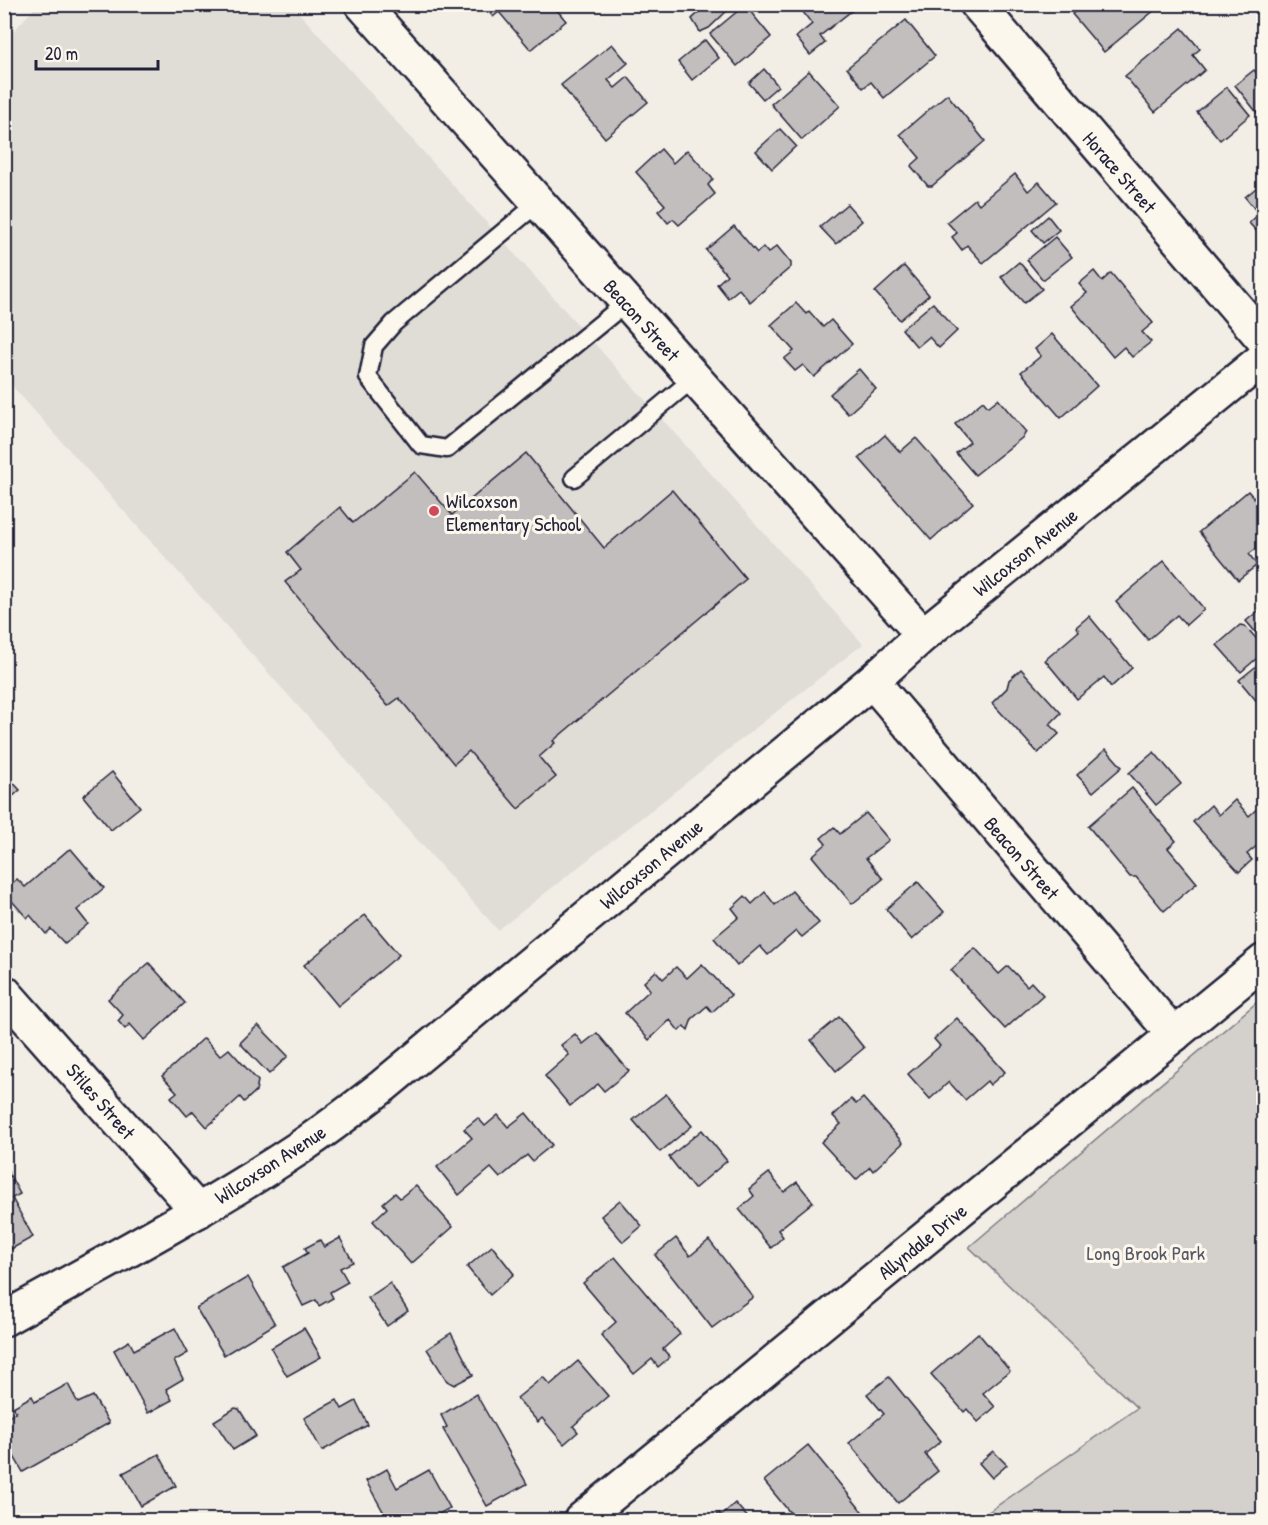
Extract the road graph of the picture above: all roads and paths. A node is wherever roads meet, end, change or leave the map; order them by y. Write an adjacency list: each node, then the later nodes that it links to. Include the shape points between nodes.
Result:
1 (362, 4): 3 (street, Beacon Street)
2 (977, 4): 5 (street, Horace Street)
3 (538, 203): 4 (street, Beacon Street); 4 (lane, via 394,323 374,346 368,377 421,445 447,448)
4 (627, 302): 7 (street, Beacon Street)
5 (1263, 340)
6 (1263, 358): 9 (street, Wilcoxson Avenue)
7 (694, 378): 8 (lane); 9 (street, Beacon Street)
8 (574, 478)
9 (923, 635): 10 (street, Wilcoxson Avenue)
10 (872, 681): 13 (street, Beacon Street); 14 (street, Wilcoxson Avenue, via 383,1086 302,1146)
11 (1263, 961): 13 (street, Allyndale Drive)
12 (4, 992): 14 (street, Stiles Street)
13 (1174, 1035): 16 (street, Allyndale Drive)
14 (198, 1211): 15 (street, Wilcoxson Avenue)
15 (4, 1319)
16 (581, 1521)

